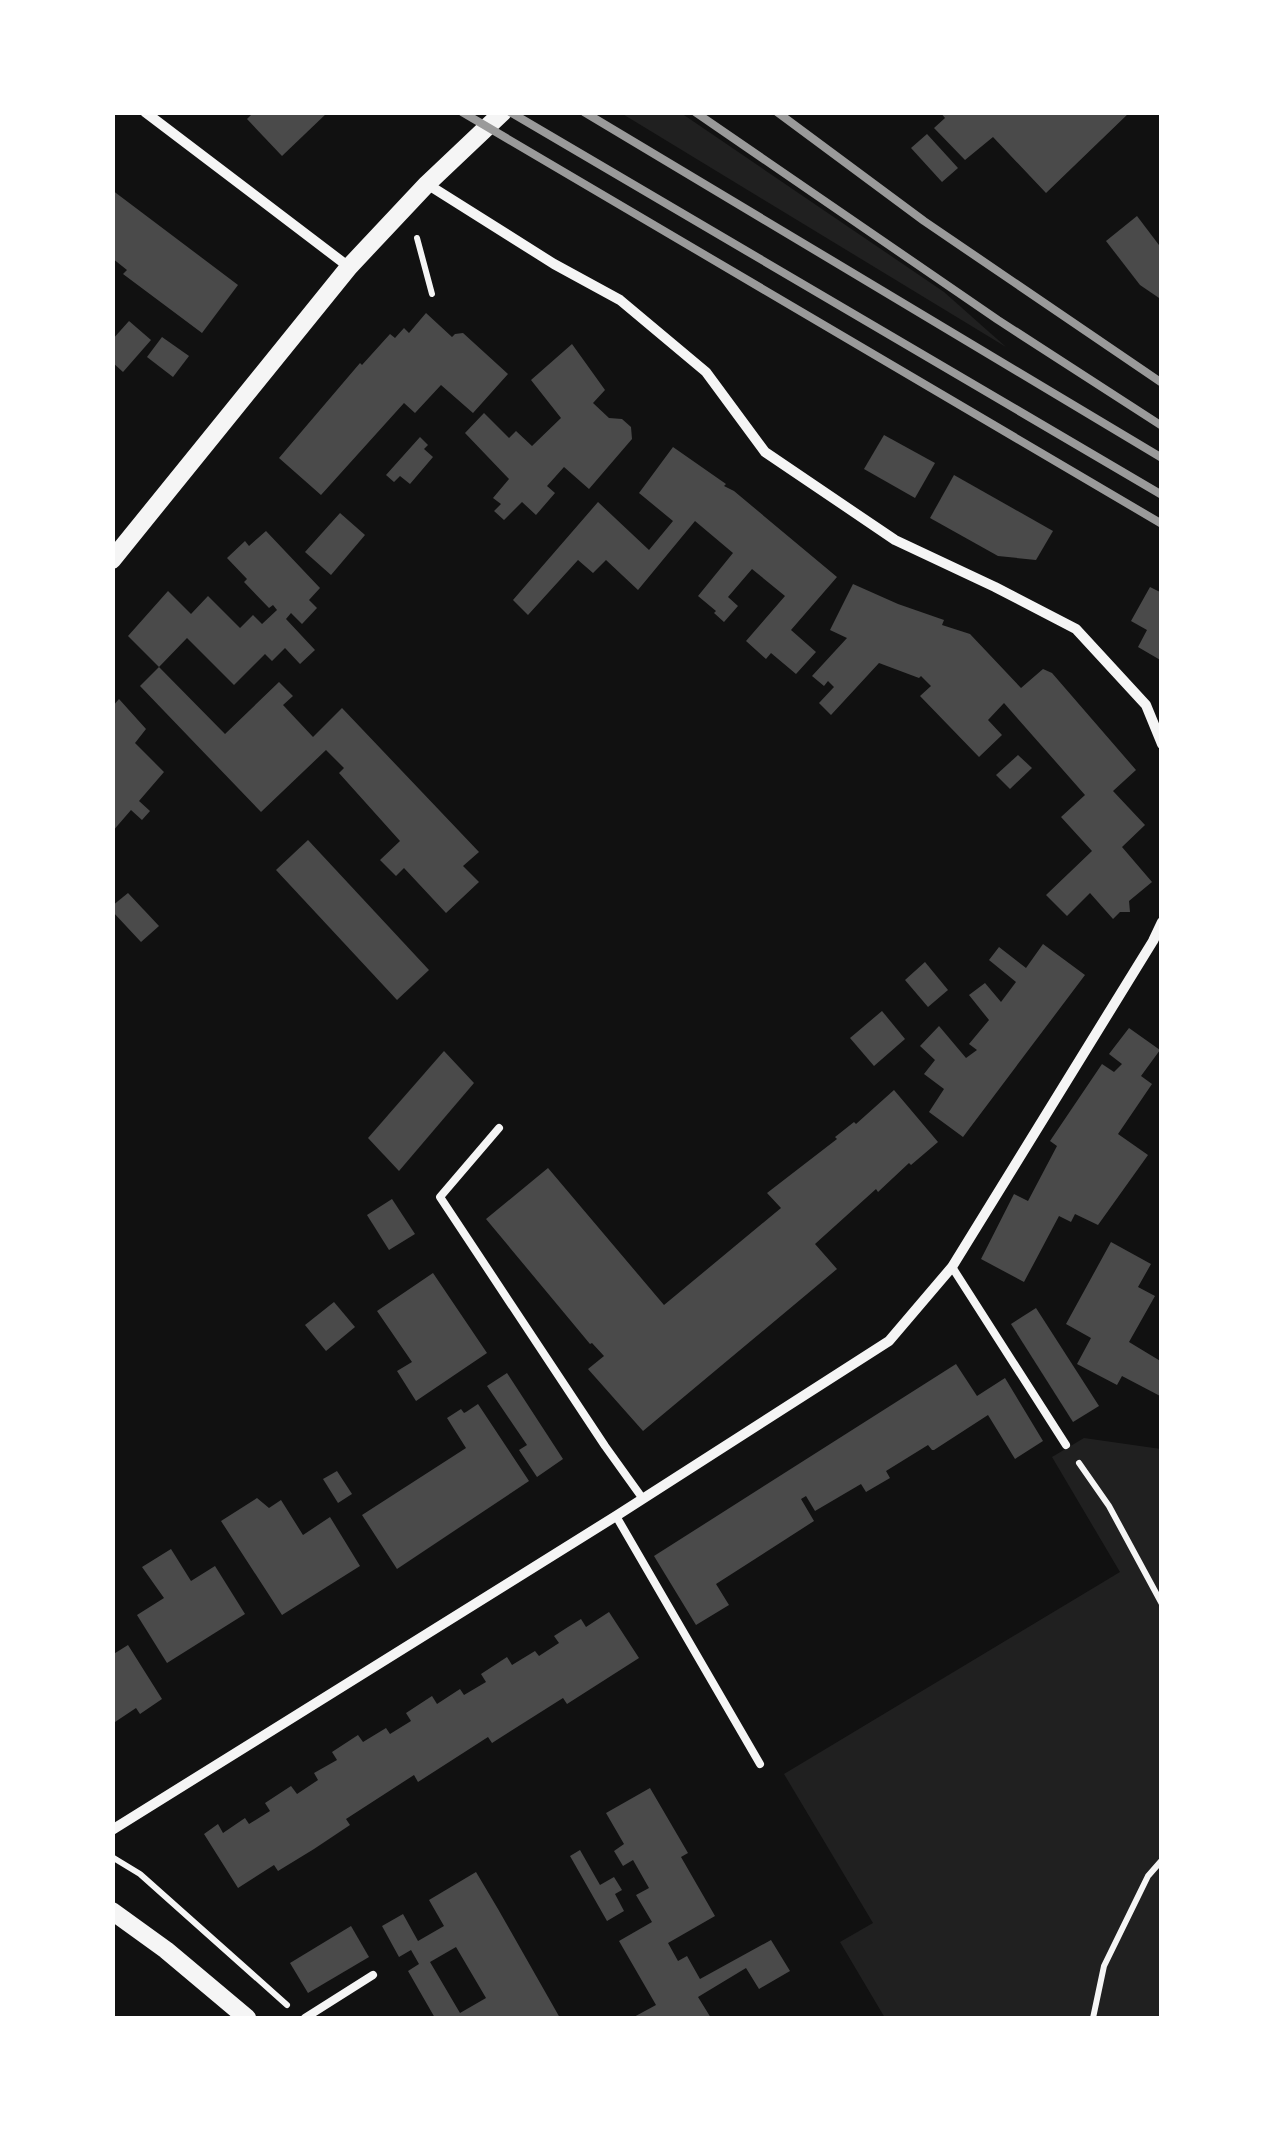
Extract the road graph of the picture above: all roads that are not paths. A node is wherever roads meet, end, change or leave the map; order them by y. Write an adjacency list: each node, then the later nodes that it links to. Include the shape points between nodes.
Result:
1 (144, 112): 4 (street)
2 (503, 112): 3 (street)
3 (426, 184): 4 (street); 6 (street, via 620,300 706,372 765,452 895,540 1076,629 1146,704)
4 (349, 267): 5 (street)
5 (112, 560)
6 (1162, 744)
7 (1162, 922): 9 (street)
8 (499, 1128): 11 (lane, via 440,1197)
9 (952, 1267): 10 (lane); 11 (street, via 890,1341)
10 (1066, 1446)
11 (642, 1499): 12 (street)
12 (616, 1516): 13 (lane); 14 (street)
13 (760, 1764)
14 (112, 1830)
15 (112, 1911): 17 (street)
16 (373, 1974): 18 (lane)
17 (247, 2018)
18 (305, 2018)

